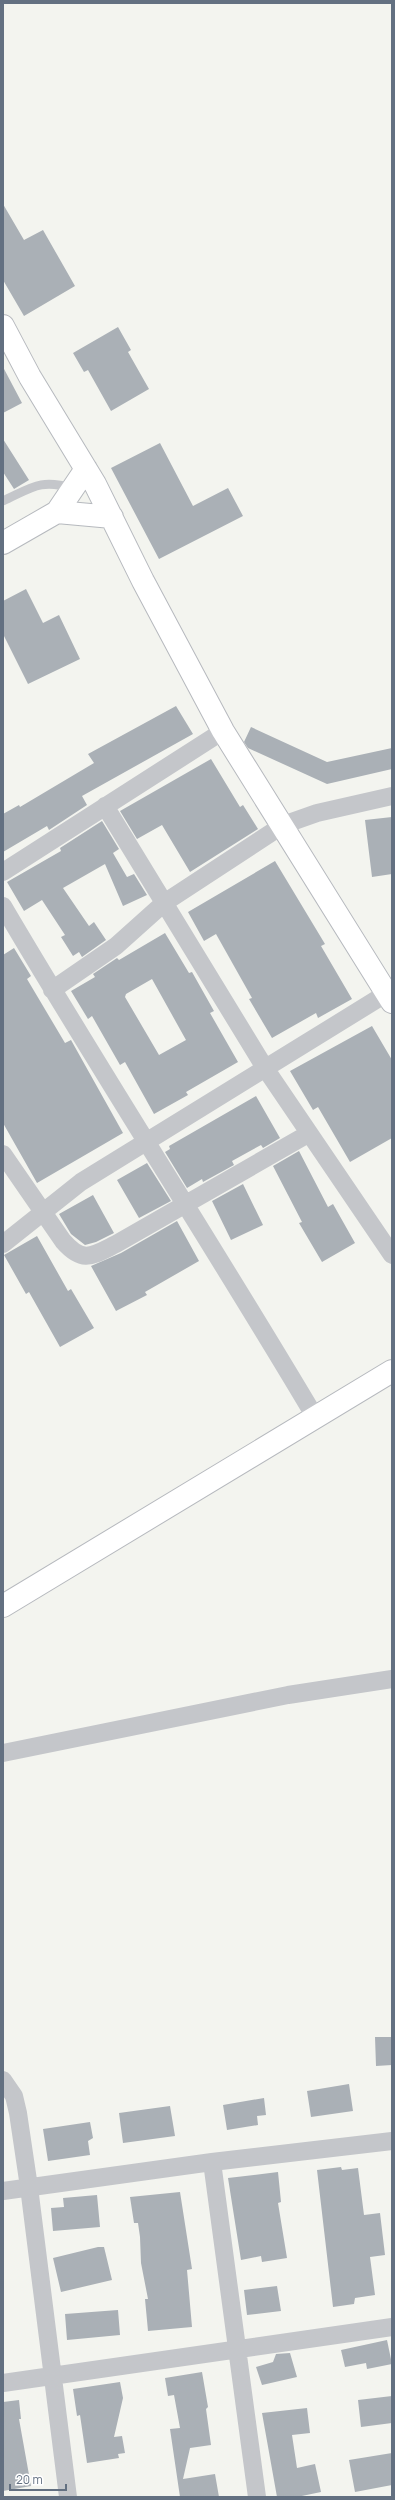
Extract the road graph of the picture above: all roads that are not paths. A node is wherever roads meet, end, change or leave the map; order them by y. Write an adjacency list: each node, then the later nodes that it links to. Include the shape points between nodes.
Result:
1 (3, 326): 2 (street, via 30,377)
2 (86, 468): 3 (street); 6 (street)
3 (73, 488): 4 (lane, via 42,483); 5 (street)
4 (3, 501)
5 (57, 512): 6 (street); 7 (street)
6 (112, 517): 8 (street)
7 (3, 543)
8 (223, 731): 10 (street); 11 (street)
9 (392, 796): 11 (street, via 317,812)
10 (106, 806): 12 (street); 13 (street)
11 (283, 826): 13 (street); 16 (street)
12 (3, 872)
13 (164, 903): 15 (street, via 116,946); 17 (street)
14 (3, 906): 15 (street)
15 (52, 990): 19 (street)
16 (390, 995): 17 (street)
17 (265, 1068): 18 (street); 19 (street)
18 (308, 1134): 21 (street); 24 (street)
19 (146, 1141): 21 (street); 22 (street, via 81,1182)
20 (3, 1154): 22 (street)
21 (187, 1204): 22 (street, via 99,1253 85,1257 69,1248); 26 (street)
22 (42, 1211): 23 (street)
23 (3, 1244)
24 (392, 1255)
25 (392, 1370): 26 (street)
26 (315, 1417): 27 (street)
27 (3, 1606)
28 (392, 1679): 29 (street, via 288,1695)
29 (3, 1752)
30 (3, 2080): 33 (street, via 14,2096)
31 (392, 2142): 32 (street)
32 (212, 2162): 33 (street); 36 (street)
33 (30, 2187): 34 (street); 37 (street)
34 (3, 2191)
35 (392, 2327): 36 (street)
36 (236, 2349): 37 (street); 40 (street)
37 (53, 2376): 38 (street); 39 (street)
38 (3, 2383)
39 (68, 2497)
40 (257, 2497)

